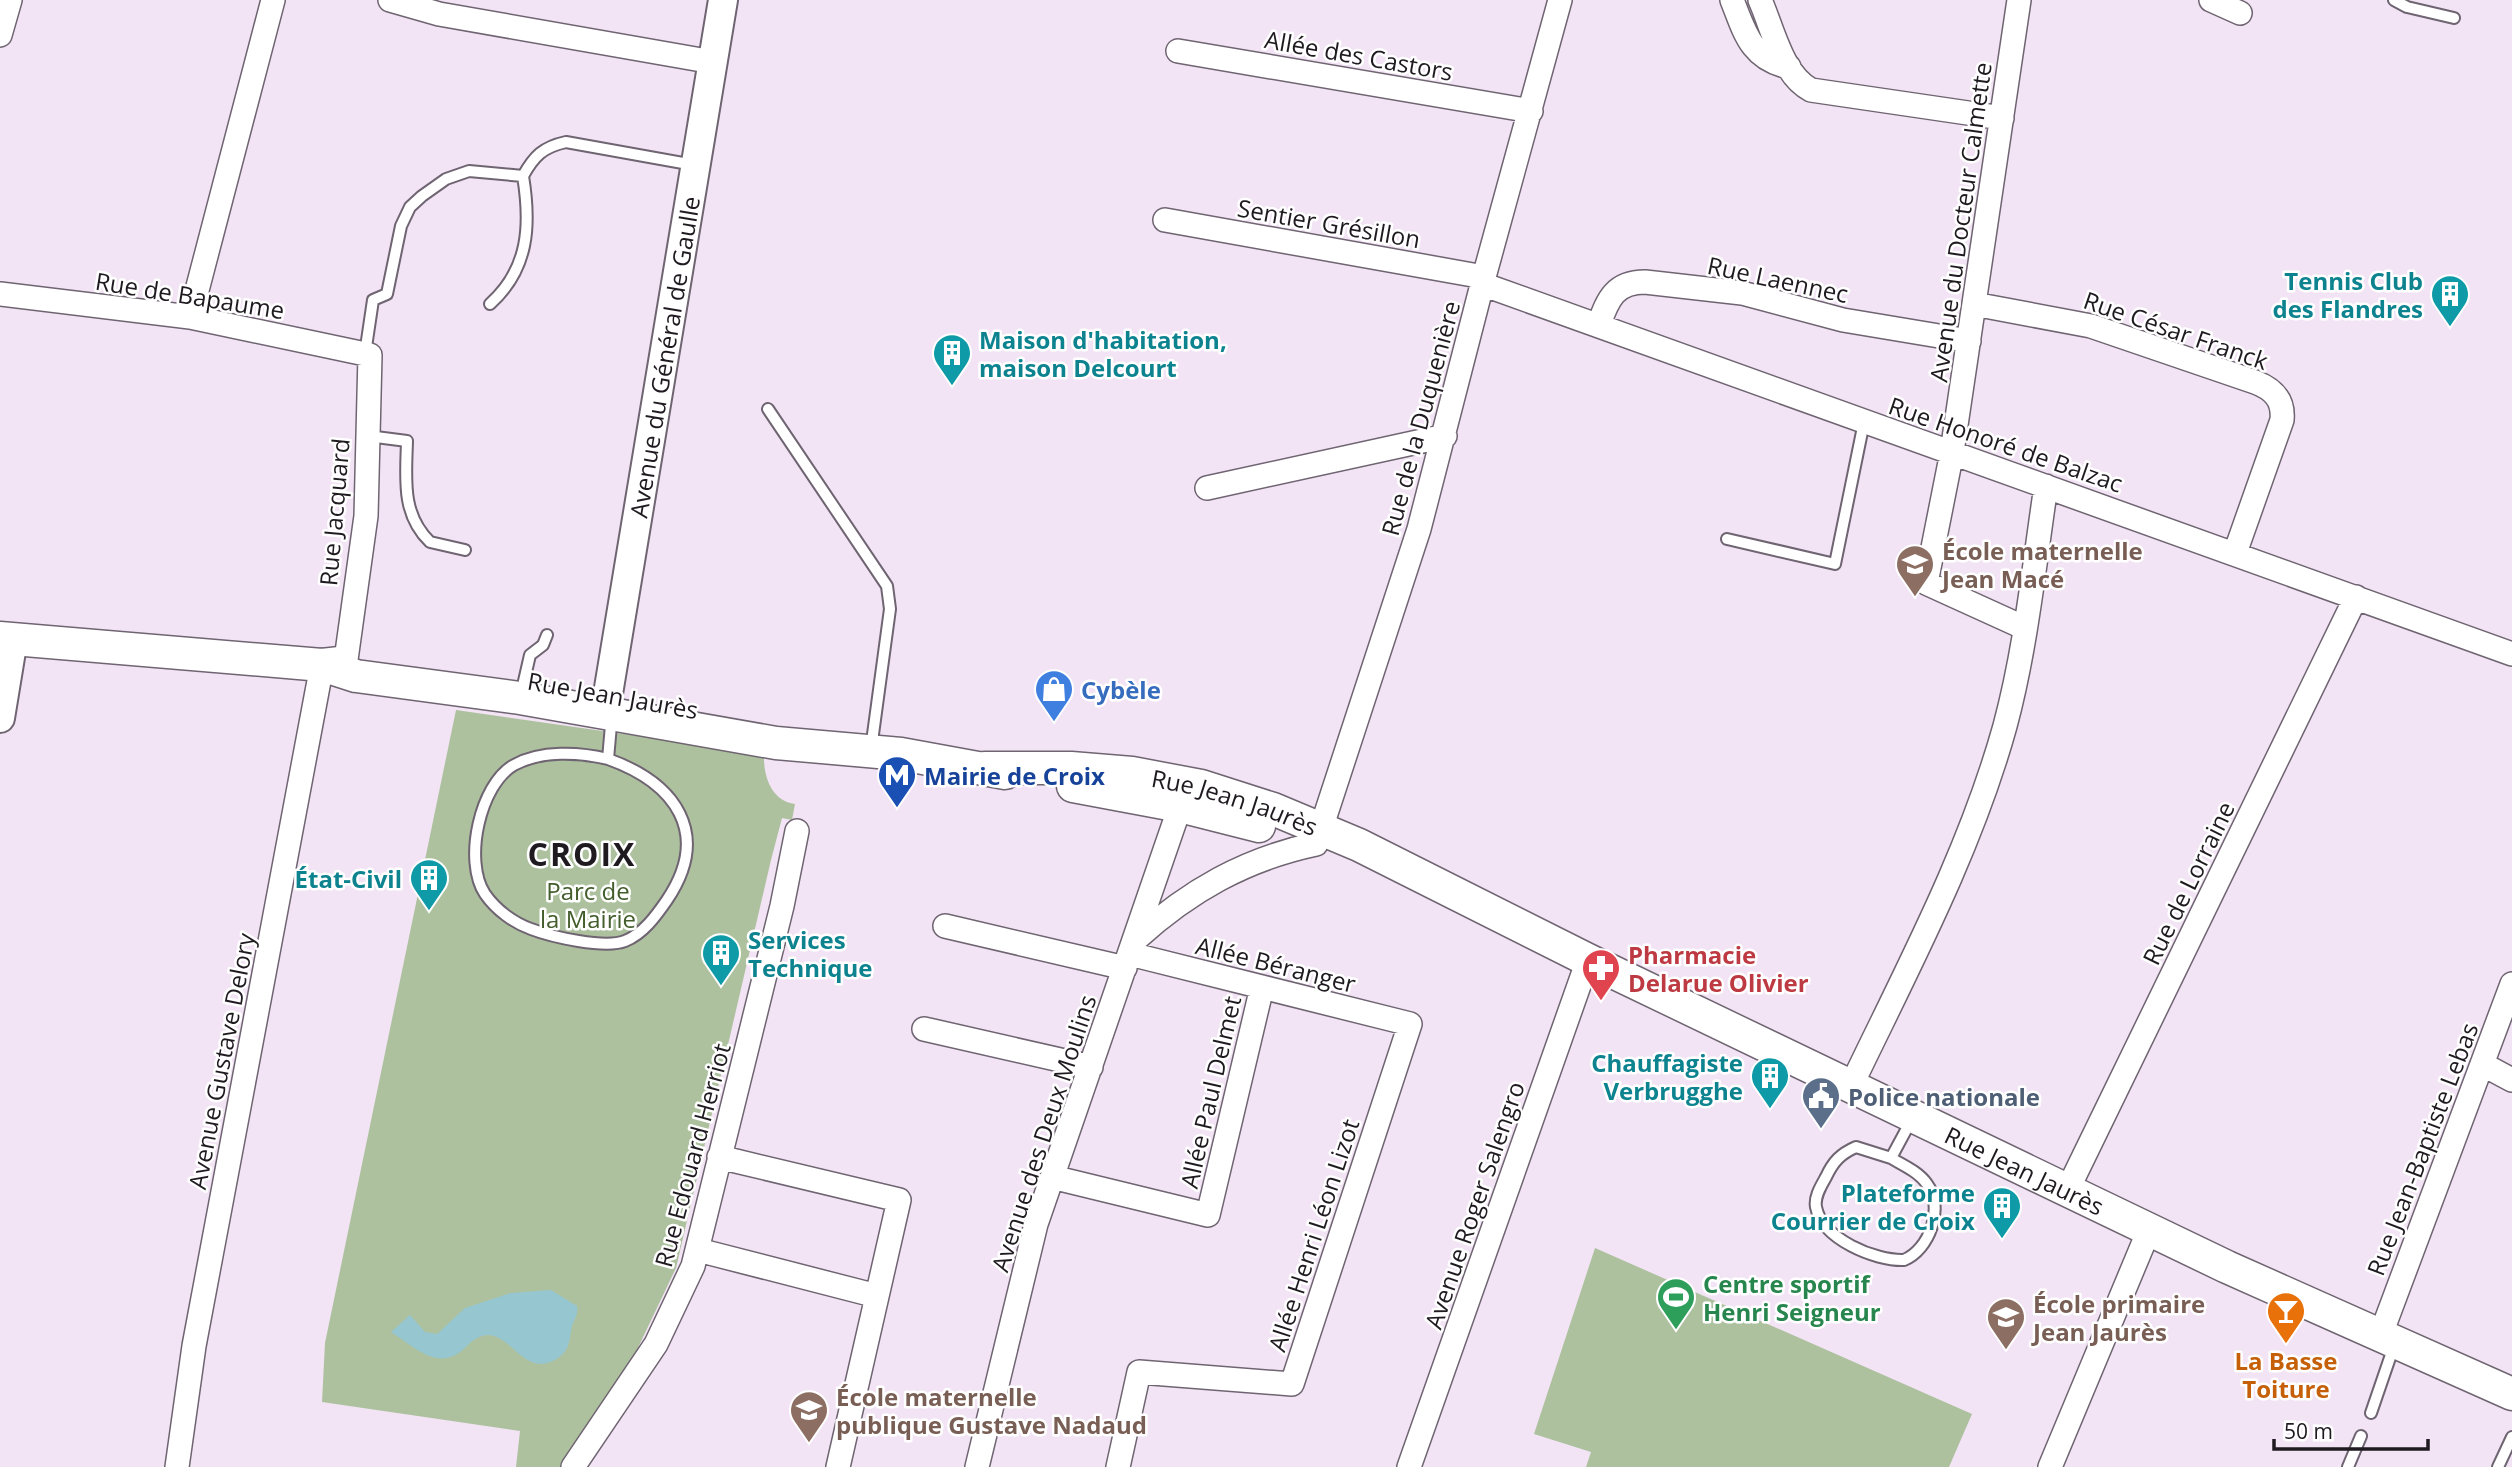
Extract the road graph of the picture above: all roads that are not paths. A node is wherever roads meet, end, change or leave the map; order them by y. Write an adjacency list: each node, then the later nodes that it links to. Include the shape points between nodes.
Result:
1 (10, 0): 13 (street)
2 (273, 0): 26 (street)
3 (723, 0): 15 (street, Avenue du Général de Gaulle)
4 (1560, 0): 17 (street, Rue de la Duquenière)
5 (1732, 0): 16 (street, via 1758,54)
6 (1760, 0): 16 (street)
7 (2019, 0): 18 (street, Avenue du Docteur Calmette)
8 (2211, 0): 11 (street)
9 (2394, 0): 12 (lane)
10 (394, 1): 15 (street, via 439,14)
11 (2240, 13)
12 (2454, 18)
13 (0, 35)
14 (1178, 51): 17 (street, Allée des Castors)
15 (713, 62): 19 (street, Avenue du Général de Gaulle)
16 (1789, 67): 18 (street, via 1811,90)
17 (1531, 111): 22 (street, Rue de la Duquenière)
18 (2001, 118): 25 (street, Avenue du Docteur Calmette)
19 (696, 165): 20 (lane, via 566,142 533,157); 47 (street, Avenue du Général de Gaulle)
20 (523, 176): 24 (lane, via 528,209 526,246 504,291); 29 (lane, via 457,174 410,207 401,226 387,294 373,300)
21 (1165, 220): 22 (street, Sentier Grésillon)
22 (1483, 281): 27 (street, Rue Honoré de Balzac); 33 (street, Rue de la Duquenière)
23 (0, 294): 26 (street, Rue de Bapaume)
24 (490, 304)
25 (1974, 304): 28 (street, Avenue du Docteur Calmette); 39 (street, Rue César Franck, via 2112,333 2255,382 2276,394 2282,420)
26 (190, 317): 29 (street, Rue de Bapaume)
27 (1600, 324): 28 (street, Rue Laennec, via 1612,293 1629,283 1645,282 1742,293 1843,320); 31 (street, Rue Honoré de Balzac)
28 (1969, 341): 34 (street, Avenue du Docteur Calmette)
29 (368, 354): 32 (street, Rue Jacquard)
30 (768, 409): 49 (lane, via 887,586 890,609)
31 (1864, 422): 34 (street, Rue Honoré de Balzac); 37 (lane, via 1835,564)
32 (368, 436): 38 (lane, via 407,441 405,494 410,511 430,542); 45 (street, Rue Jacquard, via 366,516)
33 (1445, 436): 36 (street); 53 (street, Rue de la Duquenière, via 1407,571)
34 (1952, 452): 35 (street, Rue Honoré de Balzac); 41 (street, Avenue du Docteur Calmette, via 1926,583)
35 (2046, 486): 39 (street, Rue Honoré de Balzac); 41 (street)
36 (1207, 488)
37 (1727, 539)
38 (465, 550)
39 (2235, 554): 40 (street, Rue Honoré de Balzac)
40 (2356, 597): 44 (street, Rue Honoré de Balzac); 69 (street, Rue de Lorraine)
41 (2025, 628): 64 (street, via 2006,724 1972,825)
42 (547, 635): 46 (lane, via 543,645 530,654)
43 (6, 638): 45 (main road, Rue Jean Jaurès); 48 (street)
44 (2512, 654)
45 (337, 667): 46 (main road, Rue Jean Jaurès, via 368,662); 78 (street, Avenue Gustave Delory, via 194,1346)
46 (522, 689): 47 (main road, Rue Jean Jaurès)
47 (606, 703): 49 (main road, Rue Jean Jaurès, via 844,735); 50 (lane, via 611,725)
48 (0, 718)
49 (881, 750): 51 (main road, Rue Jean Jaurès)
50 (608, 759): 50 (lane, via 648,777 681,815 688,835 687,855 673,892 645,928 624,942 596,943 561,936 531,929 505,915 484,893 476,867 484,800 491,784 513,765 533,758 587,754)
51 (1184, 794): 53 (main road, Rue Jean Jaurès, via 1251,801); 55 (street, Avenue des Deux Moulins)
52 (797, 831): 66 (street, Rue Edouard Herriot)
53 (1318, 836): 55 (street, Avenue des Deux Moulins, via 1198,889 1169,909); 56 (main road, Rue Jean Jaurès, via 1385,858)
54 (945, 926): 55 (street, Allée Béranger)
55 (1131, 954): 58 (street, Allée Béranger); 62 (street, Avenue des Deux Moulins)
56 (1588, 960): 64 (main road, Rue Jean Jaurès); 83 (street, Avenue Roger Salengro)
57 (2512, 984): 61 (street, Rue Jean-Baptiste Lebas)
58 (1262, 987): 59 (street, Allée Béranger); 68 (street, Allée Paul Delmet, via 1208,1216)
59 (1410, 1024): 82 (street, Allée Henri Léon Lizot, via 1292,1384 1139,1372)
60 (924, 1029): 62 (street)
61 (2482, 1064): 63 (street); 73 (street, Rue Jean-Baptiste Lebas)
62 (1090, 1067): 68 (street, Avenue des Deux Moulins)
63 (2512, 1080)
64 (1851, 1087): 65 (main road, Rue Jean Jaurès)
65 (1913, 1117): 67 (lane); 69 (main road, Rue Jean Jaurès)
66 (719, 1157): 71 (street, Rue Edouard Herriot); 72 (street, via 899,1200)
67 (1891, 1158): 67 (lane, via 1864,1148 1845,1152 1830,1167 1815,1205 1829,1231 1874,1255 1904,1260 1921,1249 1935,1208 1927,1183)
68 (1052, 1177): 81 (street, Avenue des Deux Moulins)
69 (2067, 1191): 70 (main road, Rue Jean Jaurès)
70 (2149, 1230): 73 (main road, Rue Jean Jaurès); 84 (street)
71 (698, 1250): 72 (street); 79 (street, Rue Edouard Herriot, via 656,1344)
72 (877, 1296): 80 (street)
73 (2388, 1337): 74 (main road, Rue Jean Jaurès); 75 (lane)
74 (2512, 1394)
75 (2371, 1413)
76 (2361, 1436): 85 (lane)
77 (2512, 1437): 86 (lane)
78 (177, 1467)
79 (573, 1467)
80 (838, 1467)
81 (976, 1467)
82 (1118, 1467)
83 (1409, 1467)
84 (2050, 1467)
85 (2348, 1467)
86 (2498, 1467)

